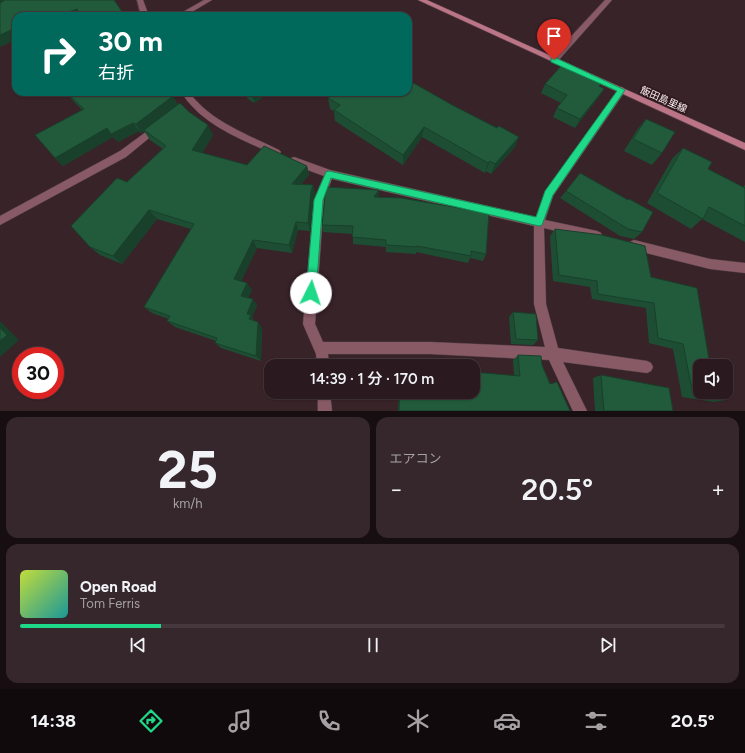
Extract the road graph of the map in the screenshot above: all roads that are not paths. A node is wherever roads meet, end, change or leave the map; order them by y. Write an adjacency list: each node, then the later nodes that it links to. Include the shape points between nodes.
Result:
1 (140, 0): 5 (street)
2 (209, 0): 6 (street)
3 (421, 0): 7 (main road, 飯田島里線)
4 (609, 0): 7 (street)
5 (144, 12)
6 (187, 12)
7 (554, 60): 8 (main road, 飯田島里線)
8 (622, 90): 11 (main road, 飯田島里線); 14 (street, via 549,194)
9 (186, 96): 12 (street, via 188,104 211,119 293,160)
10 (166, 121): 13 (street, via 123,154)
11 (745, 146)
12 (329, 174): 14 (street); 18 (street, via 319,200 309,324)
13 (0, 221)
14 (539, 222): 15 (street); 19 (street, via 540,304)
15 (606, 238)
16 (621, 242): 17 (street, via 710,264)
17 (745, 268)
18 (319, 348): 19 (street, via 430,348); 20 (street)
19 (553, 354): 21 (street); 24 (street)
20 (321, 359)
21 (647, 367)
22 (324, 399): 23 (street)
23 (325, 411)
24 (580, 411)

